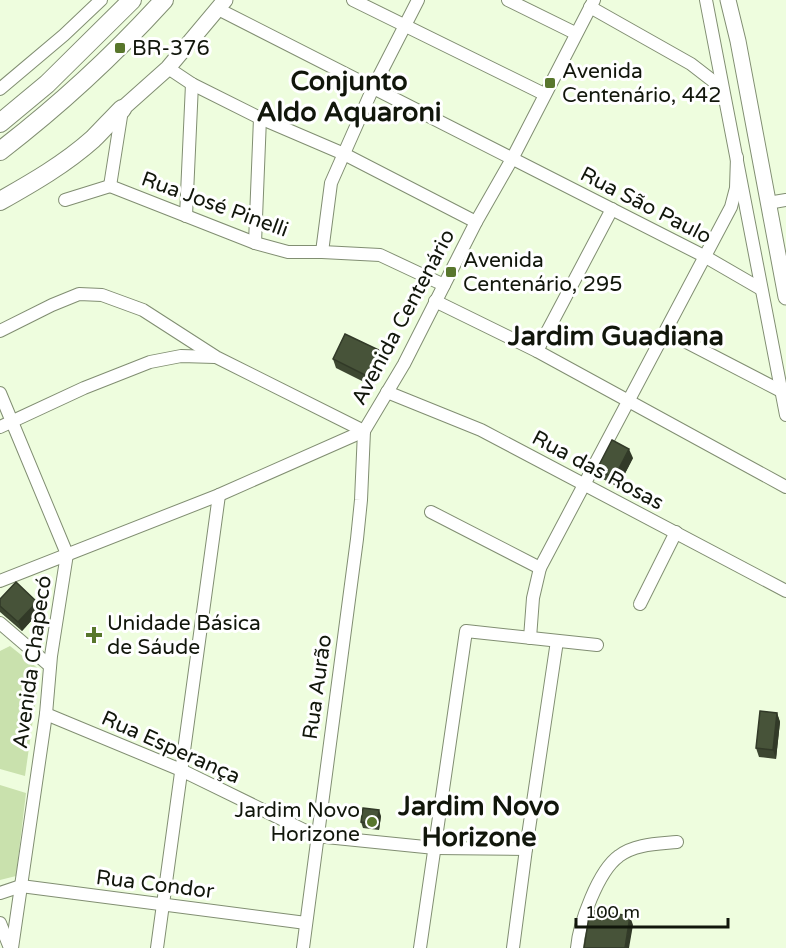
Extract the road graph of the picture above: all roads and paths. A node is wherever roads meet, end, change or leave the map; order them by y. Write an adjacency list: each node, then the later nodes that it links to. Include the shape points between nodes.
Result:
1 (101, 0): 17 (street)
2 (132, 0): 21 (highway, via 47,84)
3 (164, 0): 22 (highway, via 88,79)
4 (353, 0): 11 (street)
5 (418, 0): 11 (street)
6 (508, 0): 12 (street)
7 (706, 0): 16 (street)
8 (728, 0): 30 (main road)
9 (592, 3): 12 (street, Avenida Centenário); 16 (street, via 691,64)
10 (221, 4): 13 (main road); 15 (street, Rua São Paulo)
11 (404, 26): 15 (street); 18 (street)
12 (575, 33): 18 (street, Avenida Centenário)
13 (168, 68): 14 (street); 19 (main road)
14 (192, 84): 20 (street); 32 (street)
15 (373, 88): 23 (street); 25 (street, Rua São Paulo)
16 (722, 88): 24 (street)
17 (0, 89)
18 (544, 94): 25 (street, Avenida Centenário)
19 (122, 109): 26 (street); 29 (highway, via 92,140 59,165)
20 (260, 118): 23 (street); 34 (street)
21 (0, 123)
22 (0, 151)
23 (344, 154): 33 (street); 35 (street, via 330,183)
24 (737, 158): 36 (street, via 731,207); 38 (street)
25 (512, 159): 31 (street, Rua São Paulo); 33 (street, Avenida Centenário)
26 (110, 186): 27 (street); 32 (street, Rua José Pinelli)
27 (65, 200)
28 (786, 200): 30 (street)
29 (0, 201)
30 (768, 203): 39 (main road)
31 (612, 209): 36 (street, Rua São Paulo); 43 (street)
32 (186, 216): 34 (street, Rua José Pinelli)
33 (476, 222): 37 (street, Avenida Centenário)
34 (255, 243): 35 (street, Rua José Pinelli, via 288,252)
35 (322, 252): 37 (street, Rua José Pinelli, via 380,255)
36 (704, 256): 38 (street, Rua São Paulo); 42 (street)
37 (444, 285): 40 (street, Avenida Centenário)
38 (761, 289): 45 (street)
39 (786, 296)
40 (435, 301): 43 (street); 46 (street, Avenida Centenário)
41 (0, 331): 44 (street, via 79,294 102,295 142,310)
42 (667, 332): 45 (street); 48 (street)
43 (537, 351): 48 (street)
44 (216, 357): 50 (street, via 182,356 150,362 84,388); 52 (street)
45 (781, 391): 49 (street)
46 (387, 392): 52 (street, Avenida Centenário); 53 (street, Rua das Rosas, via 482,430)
47 (0, 393): 50 (street, Avenida Chapecó)
48 (628, 402): 53 (street); 54 (street)
49 (786, 415)
50 (13, 423): 51 (street); 58 (street, Avenida Chapecó)
51 (0, 428)
52 (364, 431): 55 (street, Avenida Centenário); 70 (street, Rua Aurão, via 357,539)
53 (584, 485): 57 (street, Rua das Rosas); 59 (street)
54 (786, 487)
55 (219, 495): 58 (street, Avenida Centenário); 69 (street)
56 (431, 512): 59 (street)
57 (676, 532): 61 (street, Rua das Rosas); 62 (street)
58 (67, 554): 60 (street, Avenida Centenário); 67 (street, Avenida Chapecó)
59 (540, 568): 64 (street)
60 (0, 580)
61 (786, 591)
62 (640, 604)
63 (0, 623): 67 (street)
64 (530, 639): 65 (street); 72 (street, via 466,632)
65 (557, 641): 66 (street); 73 (street)
66 (597, 645)
67 (50, 666): 68 (street, Avenida Chapecó)
68 (46, 714): 69 (street, Rua Esperança); 74 (street, Avenida Chapecó)
69 (181, 770): 70 (street, Rua Esperança); 76 (street)
70 (316, 836): 72 (street, Rua Esperança); 77 (street, Rua Aurão)
71 (677, 842): 84 (street, via 642,846 618,856 590,901)
72 (435, 848): 73 (street, Rua Esperança); 82 (street)
73 (526, 849): 83 (street)
74 (21, 886): 75 (street, Rua Condor); 76 (street, Rua Condor); 79 (street, Avenida Chapecó)
75 (0, 893)
76 (162, 904): 77 (street, Rua Condor); 80 (street)
77 (306, 923): 81 (street, Rua Aurão)
78 (0, 924): 79 (street)
79 (11, 948)
80 (157, 948)
81 (303, 948)
82 (420, 948)
83 (513, 948)
84 (577, 948)

